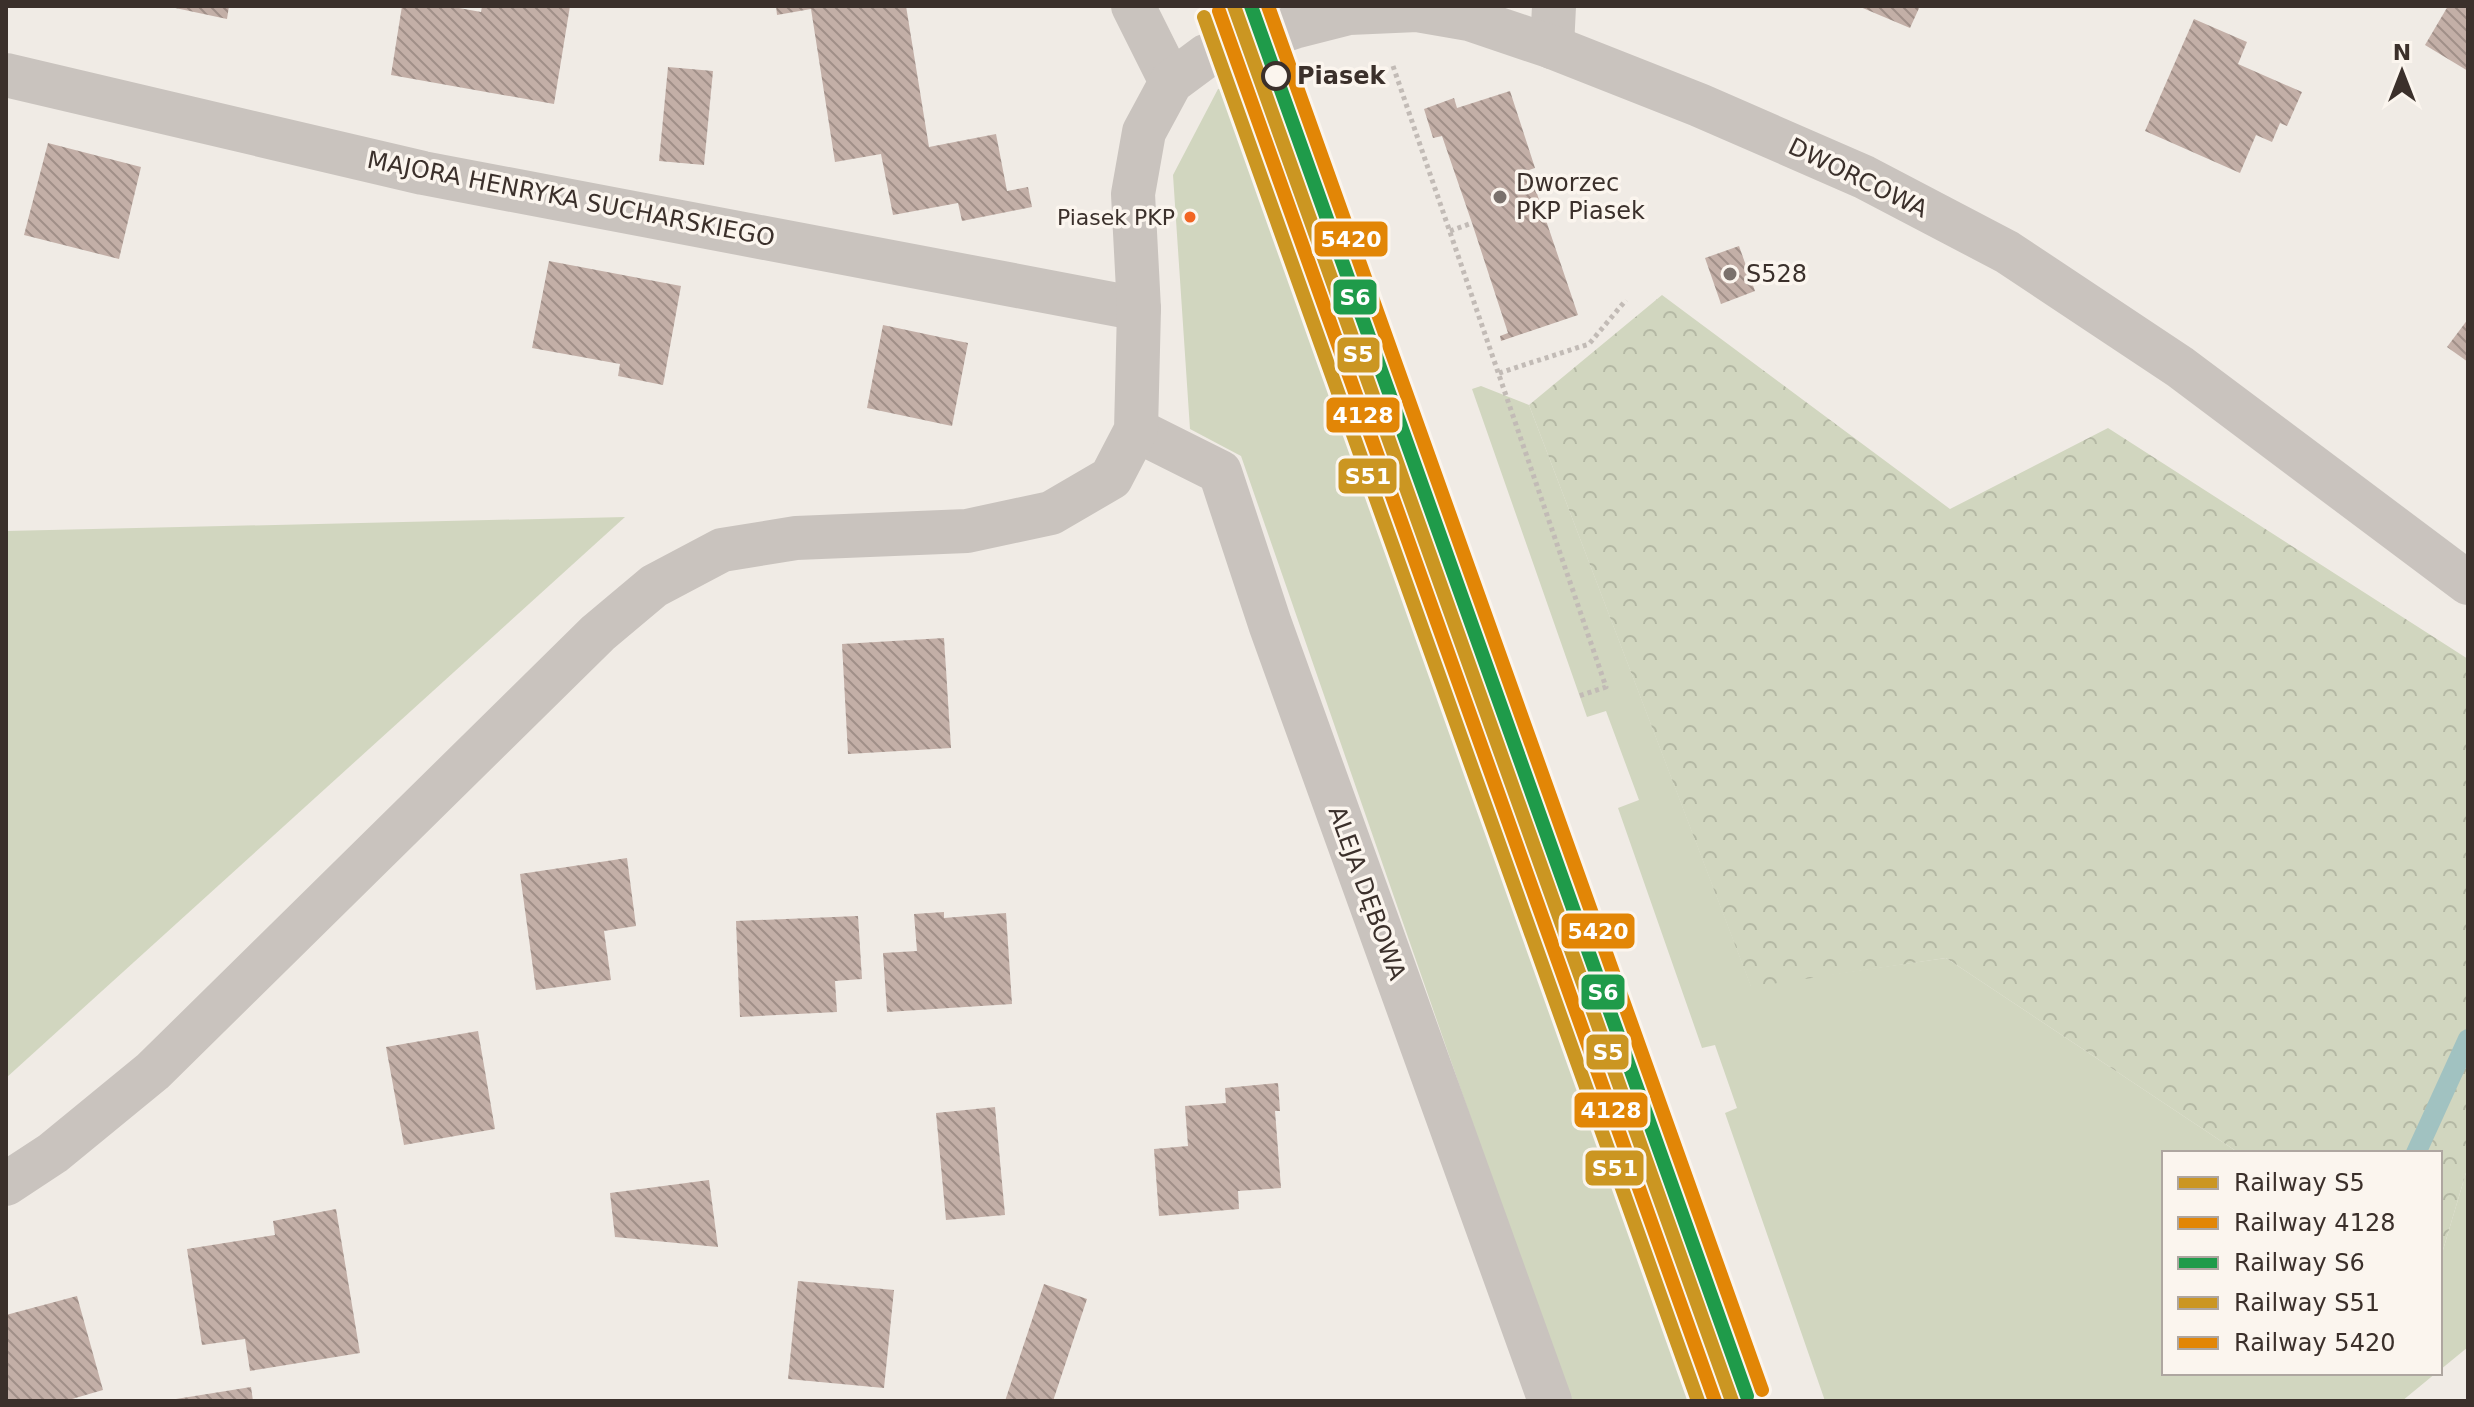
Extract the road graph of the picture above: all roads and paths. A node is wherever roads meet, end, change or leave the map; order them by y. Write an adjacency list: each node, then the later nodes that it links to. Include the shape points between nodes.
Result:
1 (1133, 6): 5 (street)
2 (1374, 12): 3 (street, DWORCOWA, via 1417,10); 5 (street, DWORCOWA, via 1349,13 1247,41 1206,56); 7 (path)
3 (1553, 26): 12 (street, DWORCOWA, via 1699,105 1864,177 2007,252 2180,367)
4 (6, 75): 9 (street, MAJORA HENRYKA SUCHARSKIEGO, via 423,173)
5 (1171, 82): 9 (street, via 1144,132 1133,194)
6 (1472, 223): 7 (path)
7 (1450, 231): 10 (path)
8 (1626, 300): 10 (path, via 1589,344)
9 (1139, 309): 11 (street)
10 (1499, 373): 13 (path, via 1606,687)
11 (1136, 430): 14 (street, via 1111,478 1051,513 967,531 796,538 722,550 654,586 598,633 153,1071 53,1153); 15 (street, ALEJA DĘBOWA, via 1220,472)
12 (2468, 583)
13 (1579, 696)
14 (6, 1184)
15 (1550, 1401)

